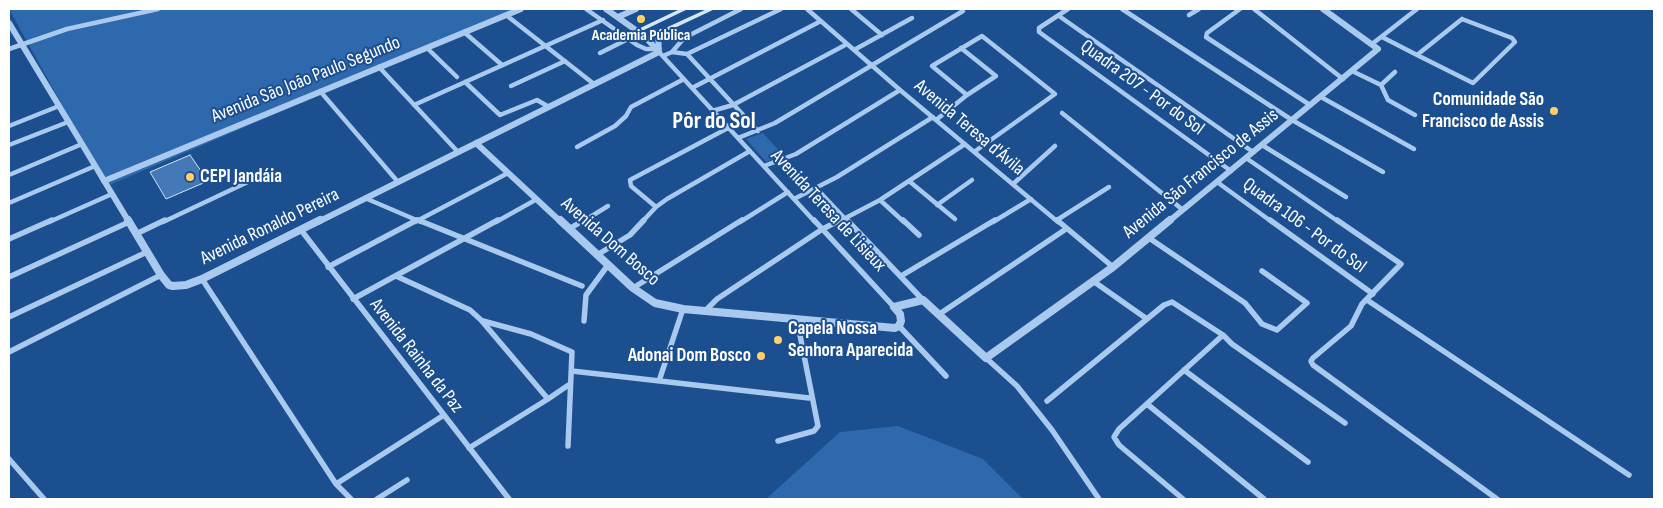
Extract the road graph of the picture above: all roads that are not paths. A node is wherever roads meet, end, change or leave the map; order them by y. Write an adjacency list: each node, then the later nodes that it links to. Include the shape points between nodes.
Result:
1 (158, 9): 37 (street, via 75,27)
2 (521, 9): 20 (street, Avenida São João Paulo Segundo)
3 (586, 9): 25 (street)
4 (606, 9): 23 (street)
5 (636, 9): 23 (street)
6 (685, 9): 28 (main road)
7 (712, 9): 30 (main road)
8 (741, 9): 44 (street, via 684,38)
9 (781, 9): 46 (street)
10 (807, 9): 26 (street, Avenida Teresa d'Ávila)
11 (851, 9): 31 (street)
12 (1068, 9): 22 (street)
13 (1122, 9): 76 (street)
14 (1199, 9): 21 (street)
15 (1240, 9): 69 (street, via 1206,33 1206,37)
16 (1254, 9): 56 (street)
17 (1323, 9): 36 (street)
18 (1417, 9): 32 (street)
19 (964, 11): 50 (street)
20 (506, 15): 29 (street, Avenida São João Paulo Segundo); 38 (street)
21 (1189, 15)
22 (1059, 16): 93 (street, Quadra 207 - Por do Sol); 97 (street, Quadra 207 - Por do Sol, via 1039,28 1039,32)
23 (618, 17): 28 (street)
24 (912, 18): 31 (street)
25 (602, 20): 33 (street); 38 (street)
26 (821, 20): 35 (street, Avenida Teresa d'Ávila); 57 (street)
27 (9, 23): 37 (street)
28 (637, 31): 34 (main road)
29 (464, 32): 39 (street, Avenida São João Paulo Segundo); 49 (street)
30 (658, 34): 34 (main road); 43 (street)
31 (882, 35): 42 (street)
32 (1382, 37): 36 (street); 47 (street)
33 (628, 39): 43 (street); 45 (street)
34 (647, 40): 43 (street)
35 (847, 44): 42 (street, Avenida Teresa d'Ávila); 68 (street)
36 (1372, 44): 52 (street, Avenida São Francisco de Assis, via 1378,49)
37 (22, 45): 41 (street); 70 (street)
38 (545, 46): 48 (street); 49 (street)
39 (427, 48): 51 (street, Avenida São João Paulo Segundo); 54 (street)
40 (961, 48): 65 (street, via 996,76); 65 (street, via 932,66); 92 (street, via 984,37 1055,94)
41 (9, 49)
42 (854, 50): 50 (street, Avenida Teresa d'Ávila)
43 (660, 52): 44 (street); 55 (street, Avenida Teresa de Lisieux); 59 (street, Avenida Ronaldo Pereira)
44 (672, 52): 46 (street)
45 (600, 53)
46 (687, 54): 57 (street)
47 (1417, 55): 47 (street, via 1473,83 1515,42 1462,18)
48 (565, 61): 59 (street); 61 (street)
49 (502, 65): 58 (street)
50 (872, 66): 63 (street, Avenida Teresa d'Ávila); 80 (street)
51 (379, 67): 64 (street, Avenida São João Paulo Segundo); 67 (street)
52 (1352, 71): 56 (street, Avenida São Francisco de Assis); 60 (street)
53 (1395, 72): 60 (street)
54 (457, 77)
55 (684, 79): 62 (street, Avenida Teresa de Lisieux); 88 (street, via 631,108 614,126)
56 (1343, 79): 66 (street, Avenida São Francisco de Assis)
57 (709, 81): 62 (street); 68 (street)
58 (465, 82): 67 (street); 71 (street, via 500,115 537,100)
59 (594, 84): 71 (street, Avenida Ronaldo Pereira)
60 (1382, 85): 74 (street, via 1388,100)
61 (511, 86)
62 (692, 88): 72 (street, Avenida Teresa de Lisieux)
63 (900, 90): 75 (street, Avenida Teresa d'Ávila); 96 (street, via 796,154)
64 (320, 91): 101 (street, Avenida São João Paulo Segundo); 105 (street)
65 (967, 95): 75 (street)
66 (1321, 97): 69 (street, Avenida São Francisco de Assis); 89 (street)
67 (414, 105): 91 (street)
68 (734, 105): 72 (street); 80 (street)
69 (1310, 105): 76 (street, Avenida São Francisco de Assis)
70 (59, 106): 77 (street); 78 (street)
71 (549, 107): 82 (street, Avenida Ronaldo Pereira)
72 (712, 111): 79 (street, Avenida Teresa de Lisieux)
73 (1062, 113): 122 (street)
74 (1416, 115)
75 (934, 119): 84 (street, Avenida Teresa d'Ávila); 109 (street)
76 (1292, 120): 86 (street, Avenida São Francisco de Assis); 98 (street)
77 (68, 122): 83 (street); 85 (street)
78 (9, 126)
79 (728, 128): 81 (street, Avenida Teresa de Lisieux); 121 (street, via 633,178 629,183 631,186)
80 (758, 131): 81 (street)
81 (738, 138): 90 (street, Avenida Teresa de Lisieux)
82 (476, 143): 91 (street, Avenida Ronaldo Pereira); 99 (street, Avenida Dom Bosco)
83 (82, 144): 95 (street); 100 (street)
84 (965, 144): 92 (street, Avenida Teresa d'Ávila); 104 (street)
85 (9, 145)
86 (1262, 145): 93 (street, Avenida São Francisco de Assis); 112 (street)
87 (1055, 146): 107 (street)
88 (577, 147)
89 (1414, 149)
90 (750, 150): 96 (street, Avenida Teresa de Lisieux); 121 (street)
91 (458, 152): 105 (street, Avenida Ronaldo Pereira)
92 (974, 152): 107 (street, Avenida Teresa d'Ávila)
93 (1253, 152): 94 (street, Avenida São Francisco de Assis)
94 (1246, 158): 97 (street, Avenida São Francisco de Assis); 151 (street, Quadra 106 - Por do Sol, via 1401,264)
95 (95, 166): 101 (street); 118 (street)
96 (764, 166): 110 (street, Avenida Teresa de Lisieux)
97 (1231, 171): 106 (street, Avenida São Francisco de Assis)
98 (1383, 172)
99 (508, 173): 114 (street, Avenida Dom Bosco); 126 (street)
100 (9, 175)
101 (104, 180): 111 (street)
102 (252, 180): 132 (street)
103 (972, 180): 119 (street)
104 (909, 181): 117 (street); 119 (street)
105 (398, 182): 113 (street, Avenida Ronaldo Pereira)
106 (1217, 182): 122 (street, Avenida São Francisco de Assis); 151 (street, Quadra 106 - Por do Sol)
107 (1013, 184): 116 (street, Avenida Teresa d'Ávila)
108 (1109, 187): 125 (street)
109 (817, 189): 115 (street); 123 (street)
110 (788, 192): 115 (street, Avenida Teresa de Lisieux); 150 (street)
111 (112, 194): 127 (street); 135 (street)
112 (1346, 197)
113 (365, 198): 126 (street); 130 (street, Avenida Ronaldo Pereira)
114 (537, 199): 128 (street, Avenida Dom Bosco); 136 (street)
115 (794, 199): 131 (street, Avenida Teresa de Lisieux)
116 (1031, 199): 125 (street, Avenida Teresa d'Ávila); 145 (street)
117 (880, 200): 123 (street); 133 (street)
118 (9, 203)
119 (937, 205): 124 (street)
120 (608, 206): 128 (street)
121 (656, 207): 138 (street, via 632,233)
122 (1183, 210): 134 (street, Avenida São Francisco de Assis)
123 (847, 218): 131 (street); 145 (street)
124 (955, 219)
125 (1057, 220): 129 (street, Avenida Teresa d'Ávila)
126 (418, 221): 136 (street); 140 (street)
127 (129, 222): 132 (street); 146 (street)
128 (569, 229): 138 (street, Avenida Dom Bosco)
129 (1066, 229): 141 (street, Avenida Teresa d'Ávila); 158 (street)
130 (301, 230): 140 (street, Avenida Rainha da Paz); 147 (street, Avenida Ronaldo Pereira)
131 (821, 230): 155 (street, Avenida Teresa de Lisieux); 157 (street)
132 (136, 234): 137 (street)
133 (919, 235)
134 (1149, 238): 141 (street, Avenida São Francisco de Assis); 142 (street, via 1203,272 1245,303 1262,324 1277,330 1307,303)
135 (9, 239)
136 (463, 239): 144 (street); 149 (street)
137 (147, 252): 143 (street); 159 (street)
138 (598, 255): 139 (street, Avenida Dom Bosco)
139 (608, 265): 150 (street, Avenida Dom Bosco); 162 (street, via 586,295)
140 (328, 267): 152 (street, Avenida Rainha da Paz)
141 (1113, 267): 148 (street, Avenida São Francisco de Assis)
142 (1262, 271)
143 (161, 275): 147 (street, Avenida Ronaldo Pereira, via 173,286); 166 (street)
144 (396, 276): 152 (street); 161 (street, via 460,304)
145 (901, 276): 153 (street)
146 (9, 277)
147 (202, 279): 186 (street)
148 (1093, 281): 160 (street); 167 (street, Avenida São Francisco de Assis)
149 (582, 286)
150 (633, 288): 156 (street, Avenida Dom Bosco, via 655,303)
151 (1373, 294): 154 (street)
152 (353, 299): 177 (street, Avenida Rainha da Paz)
153 (923, 300): 155 (street); 158 (street)
154 (1367, 300): 184 (street); 194 (street, via 1353,323 1311,361 1313,365)
155 (894, 307): 164 (street, Avenida Teresa de Lisieux, via 900,314 901,321)
156 (684, 309): 157 (street, Avenida Dom Bosco); 171 (street)
157 (704, 311): 163 (street, Avenida Dom Bosco)
158 (938, 315): 167 (street)
159 (9, 317)
160 (1147, 319): 165 (street, via 1164,305 1175,303); 175 (street)
161 (481, 320): 169 (street, via 531,334 570,350); 174 (street)
162 (584, 320)
163 (797, 320): 164 (street, Avenida Dom Bosco); 179 (street, via 818,426 814,431)
164 (897, 327): 170 (street)
165 (1223, 335): 168 (street); 178 (street)
166 (9, 352)
167 (986, 358): 191 (street, via 1017,386)
168 (1184, 370): 176 (street); 183 (street)
169 (572, 371): 171 (street); 172 (street)
170 (946, 376)
171 (659, 381): 173 (street)
172 (570, 384): 174 (street); 180 (street)
173 (809, 398)
174 (548, 399): 181 (street)
175 (1047, 401)
176 (1147, 404): 192 (street, via 1119,429 1114,439); 193 (street)
177 (444, 415): 181 (street, Avenida Rainha da Paz); 186 (street)
178 (1346, 423)
179 (778, 441)
180 (568, 446)
181 (469, 448): 190 (street, Avenida Rainha da Paz)
182 (9, 459): 187 (street)
183 (1308, 462)
184 (1629, 475)
185 (407, 480): 189 (street)
186 (336, 484): 188 (street)
187 (44, 499)
188 (351, 499)
189 (377, 499)
190 (509, 499)
191 (1099, 499)
192 (1183, 499)
193 (1264, 499)
194 (1497, 499)

